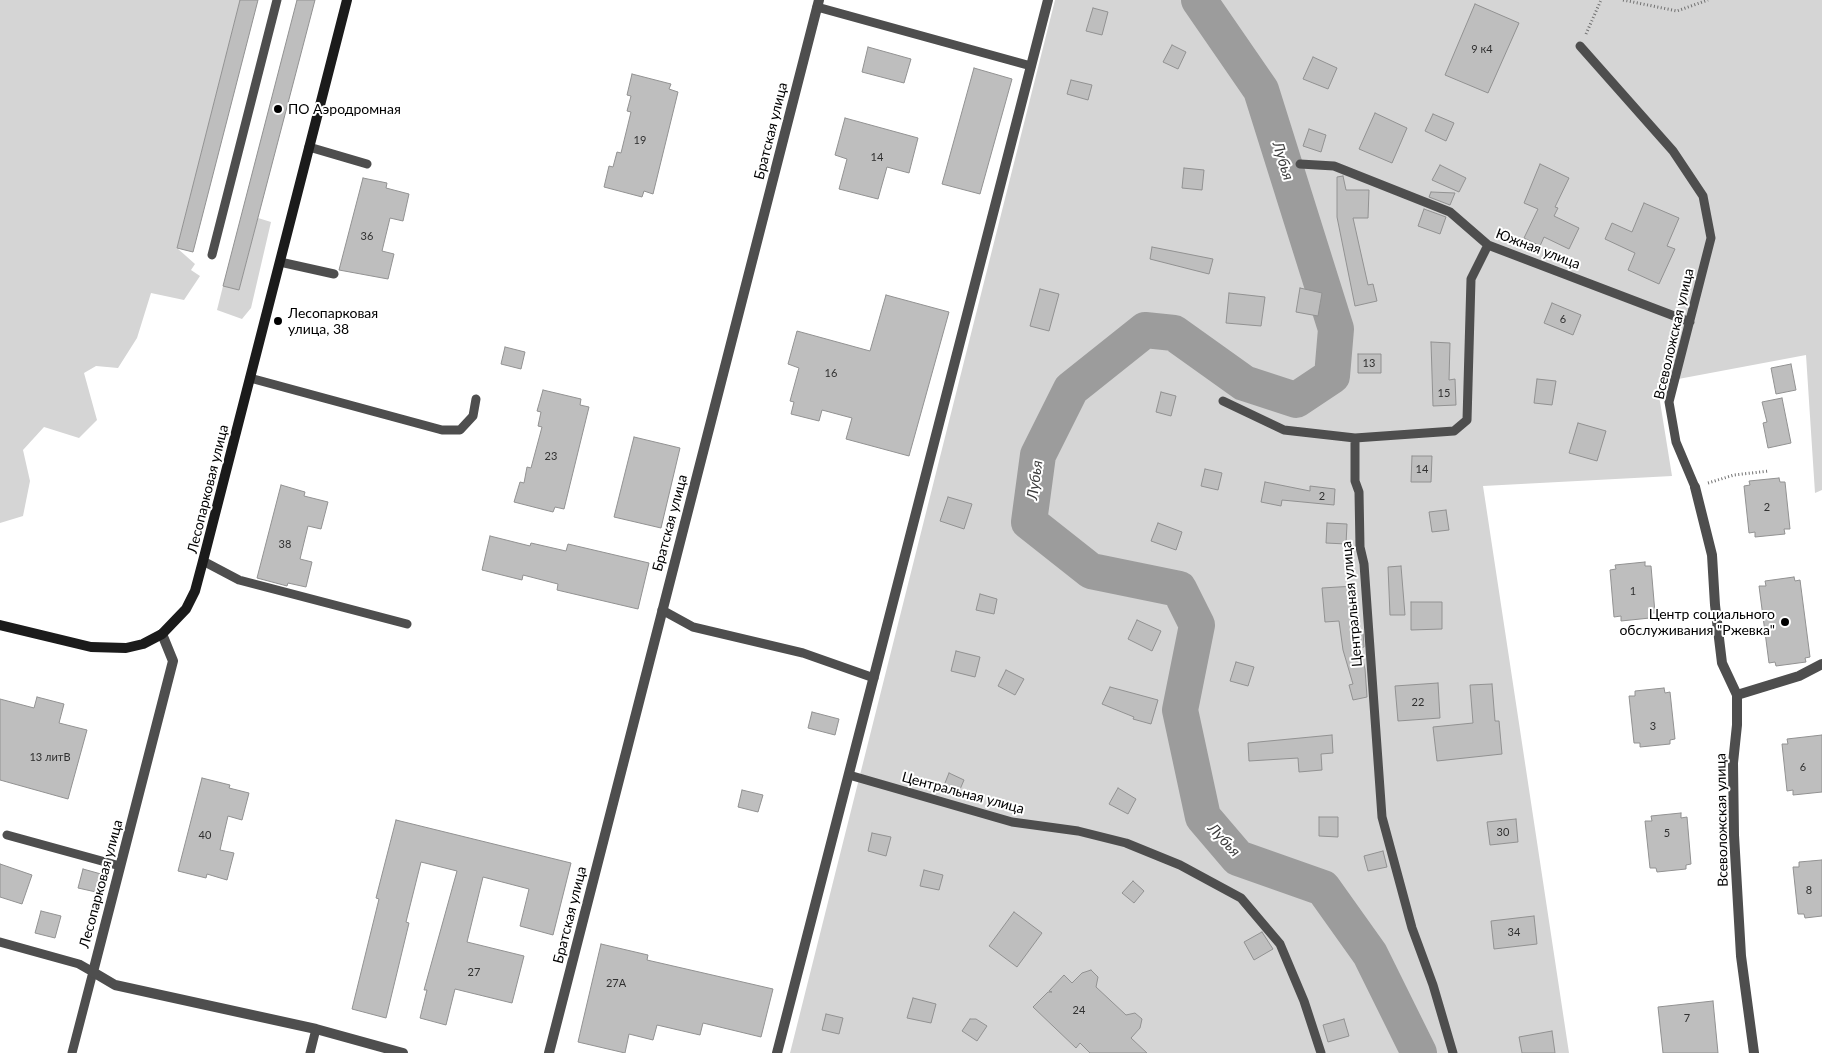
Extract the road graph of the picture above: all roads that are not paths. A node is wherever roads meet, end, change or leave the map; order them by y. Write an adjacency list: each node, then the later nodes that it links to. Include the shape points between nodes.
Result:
1 (277, 0): 11 (lane)
2 (347, 0): 7 (street, Лесопарковая улица)
3 (1048, 0): 6 (street)
4 (818, 4): 6 (lane); 21 (street, Братская улица)
5 (1580, 46): 14 (lane, Всеволожская улица, via 1673,151 1703,196 1711,238)
6 (1031, 66): 26 (street)
7 (309, 146): 8 (lane); 12 (street, Лесопарковая улица)
8 (367, 164)
9 (1300, 164): 10 (lane, Южная улица, via 1334,166 1450,212)
10 (1488, 245): 14 (lane, Южная улица); 18 (lane, via 1471,279 1467,420 1454,432)
11 (212, 255)
12 (280, 262): 13 (lane); 15 (street, Лесопарковая улица)
13 (334, 274)
14 (1690, 322): 19 (lane, Всеволожская улица, via 1669,402 1676,442)
15 (250, 378): 16 (lane, via 442,430 460,430 473,416); 20 (street, Лесопарковая улица)
16 (476, 399)
17 (1223, 401): 18 (lane, via 1284,430)
18 (1355, 438): 40 (lane, Центральная улица, via 1355,481 1359,492 1360,546 1364,564 1382,817 1412,928)
19 (1695, 487): 27 (street, Всеволожская улица, via 1712,556 1722,664)
20 (203, 561): 22 (lane, via 239,580); 24 (street, Лесопарковая улица, via 186,610)
21 (662, 610): 26 (lane, via 693,627 803,653); 37 (street, Братская улица)
22 (407, 624)
23 (0, 625): 24 (street, via 62,641 111,648 143,644)
24 (162, 634): 30 (street, Лесопарковая улица, via 173,662)
25 (1822, 664): 27 (street, via 1799,676)
26 (874, 678): 28 (street)
27 (1737, 695): 41 (street, Всеволожская улица, via 1733,763 1734,835 1741,956)
28 (849, 775): 38 (street); 39 (lane, Центральная улица, via 1012,822 1078,831 1126,843 1180,865 1241,898 1280,944)
29 (7, 835): 30 (lane)
30 (120, 866): 32 (street, Лесопарковая улица)
31 (0, 942): 32 (lane, via 79,964)
32 (93, 972): 33 (street, via 115,985); 34 (lane)
33 (316, 1029): 35 (lane); 36 (street)
34 (72, 1053)
35 (310, 1053)
36 (403, 1053)
37 (549, 1053)
38 (778, 1053)
39 (1321, 1053)
40 (1453, 1053)
41 (1754, 1053)

